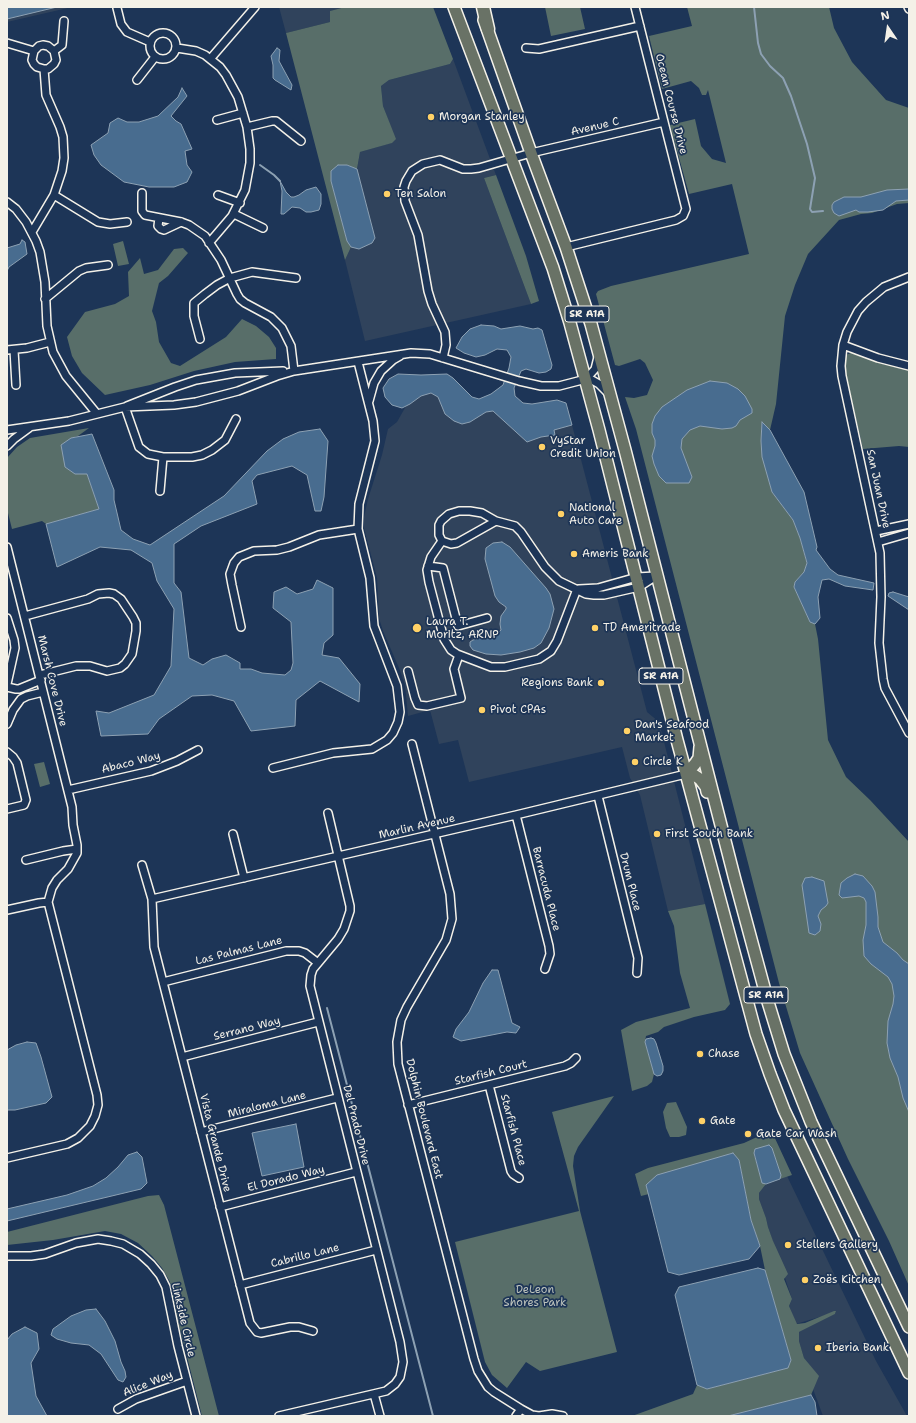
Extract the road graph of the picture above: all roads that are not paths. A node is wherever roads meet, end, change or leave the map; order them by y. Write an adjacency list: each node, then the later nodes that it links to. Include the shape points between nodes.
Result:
1 (255, 7): 17 (street)
2 (454, 7): 26 (main road, SR A1A)
3 (479, 7): 9 (main road, SR A1A)
4 (483, 7): 9 (highway)
5 (635, 7): 8 (street, Ocean Course Drive)
6 (117, 8): 10 (street, via 121,24 127,32)
7 (64, 21): 15 (street, via 63,42 59,49)
8 (640, 26): 13 (street, via 539,49); 22 (street, Ocean Course Drive)
9 (488, 29): 25 (main road, SR A1A)
10 (150, 42): 12 (street, via 158,33 168,33 175,39); 16 (street, via 150,49)
11 (7, 43): 14 (street)
12 (177, 48): 16 (street, via 168,58); 17 (street, via 196,51)
13 (526, 48)
14 (34, 51): 15 (street, via 43,45); 18 (street, via 34,64)
15 (54, 51): 18 (street, via 54,64)
16 (156, 57): 19 (street)
17 (211, 58): 20 (street, via 226,75)
18 (44, 69): 28 (street, via 46,95 60,127 65,149 62,171)
19 (137, 80)
20 (243, 113): 21 (street); 23 (street)
21 (217, 120)
22 (664, 122): 25 (street, Avenue C); 39 (street, Ocean Course Drive, via 686,209 683,216 676,220)
23 (247, 127): 24 (street, via 276,121); 31 (street, via 250,163)
24 (301, 141)
25 (531, 153): 26 (street, Avenue C); 39 (main road, SR A1A)
26 (512, 159): 51 (street, Avenue C, via 471,169 463,169 440,160 432,161 417,167 406,181 405,201 418,235 428,291 445,332); 55 (main road, SR A1A, via 553,268)
27 (142, 192): 33 (street, via 142,211 146,215)
28 (54, 195): 34 (street, via 98,222); 37 (street)
29 (218, 195): 31 (street)
30 (7, 202): 37 (street, via 20,213)
31 (240, 203): 32 (street)
32 (234, 214): 36 (street); 38 (street)
33 (159, 218): 35 (street); 35 (street, via 159,228 164,230)
34 (127, 222)
35 (181, 222): 38 (street, via 197,230)
36 (263, 228)
37 (32, 232): 44 (street, via 40,252)
38 (209, 243): 41 (street)
39 (566, 247): 50 (main road, SR A1A)
40 (108, 265): 44 (street, via 79,271)
41 (230, 278): 42 (street, via 252,272); 45 (street, via 194,303 194,316); 54 (street, via 240,299 271,317 282,328 291,346)
42 (296, 278)
43 (909, 278): 47 (street, San Juan Drive, via 884,287 866,302 853,319)
44 (45, 299): 46 (street)
45 (200, 339)
46 (50, 342): 48 (street); 60 (street, via 66,376)
47 (843, 345): 53 (street); 70 (street, San Juan Drive, via 842,376)
48 (11, 350): 56 (street)
49 (403, 354): 51 (street, via 430,354); 52 (street); 58 (street, via 381,371 374,383)
50 (599, 354): 55 (street, via 595,369); 57 (main road, SR A1A)
51 (443, 358): 55 (street, via 541,386 550,387)
52 (358, 362): 54 (street); 58 (street)
53 (909, 366)
54 (294, 371): 59 (street, via 209,399 174,405); 59 (street, via 235,373 208,377 174,387)
55 (586, 379): 57 (street, via 596,382); 77 (main road, SR A1A)
56 (16, 385)
57 (610, 396): 76 (main road, SR A1A)
58 (369, 403): 69 (street, via 375,441 359,504)
59 (125, 407): 60 (street); 65 (street, via 139,447 148,454)
60 (97, 414): 62 (street)
61 (236, 419): 65 (street, via 224,440 212,450 192,457)
62 (31, 427): 63 (street); 64 (street)
63 (7, 430)
64 (7, 446)
65 (163, 457): 66 (street)
66 (160, 491)
67 (496, 521): 72 (street, via 457,544); 72 (street, via 478,511 449,514 438,525); 78 (street, via 515,526 552,574 567,586)
68 (907, 524): 70 (street); 71 (street)
69 (358, 529): 82 (street, via 319,535 277,550 254,551 234,562 230,574); 96 (street, via 370,578 374,626 397,686 400,706 398,722 387,740 372,748 333,753)
70 (876, 531): 73 (street, San Juan Drive)
71 (908, 534): 73 (street)
72 (442, 541): 75 (street)
73 (878, 542): 91 (street, San Juan Drive, via 882,597 879,643 883,679 885,688)
74 (7, 547): 79 (street, Marsh Cove Drive)
75 (428, 566): 81 (street, via 443,568 458,626); 83 (street, via 429,582 444,639 451,650)
76 (656, 576): 77 (street); 93 (main road, SR A1A)
77 (638, 582): 78 (street); 97 (main road, SR A1A)
78 (577, 589): 83 (street, via 555,646 545,656 491,668)
79 (24, 616): 85 (street, Marsh Cove Drive); 85 (street, via 109,592 121,599 136,623 132,654 120,668 107,671 90,666 76,666)
80 (7, 618): 86 (street, via 15,648)
81 (487, 618)
82 (241, 627)
83 (459, 655): 84 (street, via 454,670 461,698 427,706 418,705)
84 (408, 671)
85 (40, 678): 87 (street); 88 (street, Marsh Cove Drive)
86 (7, 685): 87 (street)
87 (18, 689): 89 (street)
88 (43, 692): 89 (street); 98 (street, Marsh Cove Drive)
89 (21, 699): 90 (street)
90 (7, 721)
91 (909, 733)
92 (412, 744): 104 (street, Dolphin Boulevard East)
93 (700, 744): 97 (main road, via 699,758); 110 (main road, SR A1A)
94 (198, 750): 98 (street, Abaco Way, via 151,771)
95 (7, 752): 100 (street, via 17,763 26,800 24,805)
96 (273, 768)
97 (686, 774): 99 (street, Marlin Avenue); 110 (main road, via 694,775 706,787 726,864); 134 (main road, SR A1A, via 750,1013 770,1074 784,1110)
98 (68, 790): 105 (street, Marsh Cove Drive)
99 (598, 796): 102 (street, Marlin Avenue); 116 (street, Drum Place, via 638,958)
100 (7, 810)
101 (328, 813): 106 (street, Del Prado Drive)
102 (516, 815): 104 (street, Marlin Avenue); 115 (street, Barracuda Place, via 549,946 549,962)
103 (233, 834): 109 (street)
104 (434, 834): 106 (street, Marlin Avenue); 123 (street, Dolphin Boulevard East, via 451,902 452,919 446,940 407,1007 399,1027 397,1057)
105 (77, 849): 107 (street); 112 (street, via 73,863 57,880)
106 (338, 856): 109 (street, Marlin Avenue); 114 (street, Del Prado Drive, via 350,911 338,939)
107 (26, 860)
108 (142, 865): 111 (street, Vista Grande Drive)
109 (244, 878): 111 (street, Marlin Avenue)
110 (735, 880): 132 (main road, SR A1A, via 768,1002 795,1085)
111 (152, 899): 117 (street, Vista Grande Drive, via 154,947)
112 (48, 902): 113 (street); 125 (street, via 98,1105 94,1120 87,1130 68,1144)
113 (7, 910)
114 (318, 963): 117 (street, Las Palmas Lane, via 299,951 286,951); 118 (street, Del Prado Drive, via 311,974 310,986)
115 (545, 968)
116 (637, 973)
117 (163, 982): 119 (street, Vista Grande Drive)
118 (318, 1022): 119 (street, Serrano Way); 122 (street, Del Prado Drive)
119 (182, 1058): 124 (street, Vista Grande Drive)
120 (576, 1058): 121 (street, Starfish Court, via 566,1066)
121 (490, 1085): 123 (street, Starfish Court); 127 (street, Starfish Place, via 511,1171)
122 (337, 1098): 124 (street, Miraloma Lane); 126 (street, Del Prado Drive)
123 (408, 1105): 138 (street, Dolphin Boulevard East, via 478,1371 494,1392)
124 (201, 1132): 128 (street, Vista Grande Drive)
125 (7, 1158)
126 (356, 1172): 128 (street, El Dorado Way); 129 (street, Del Prado Drive)
127 (519, 1178)
128 (220, 1207): 131 (street, Vista Grande Drive)
129 (376, 1250): 131 (street, Cabrillo Lane); 136 (street, Del Prado Drive, via 403,1353 403,1362 400,1377 395,1384 386,1391)
130 (7, 1256): 135 (street, Linkside Circle, via 45,1254 76,1243 98,1239 123,1244 140,1254 160,1275 166,1286)
131 (240, 1285): 133 (street, Vista Grande Drive, via 250,1323 257,1332 266,1333 290,1327)
132 (909, 1327)
133 (313, 1331)
134 (909, 1373)
135 (187, 1381): 137 (street, Alice Way, via 136,1399); 139 (street, Linkside Circle)
136 (374, 1394): 140 (street, Del Prado Drive); 141 (street)
137 (118, 1409)
138 (521, 1409): 142 (street); 143 (street, Dolphin Boulevard East, via 532,1415)
139 (196, 1416)
140 (279, 1416)
141 (380, 1416)
142 (516, 1416)
143 (563, 1416)

